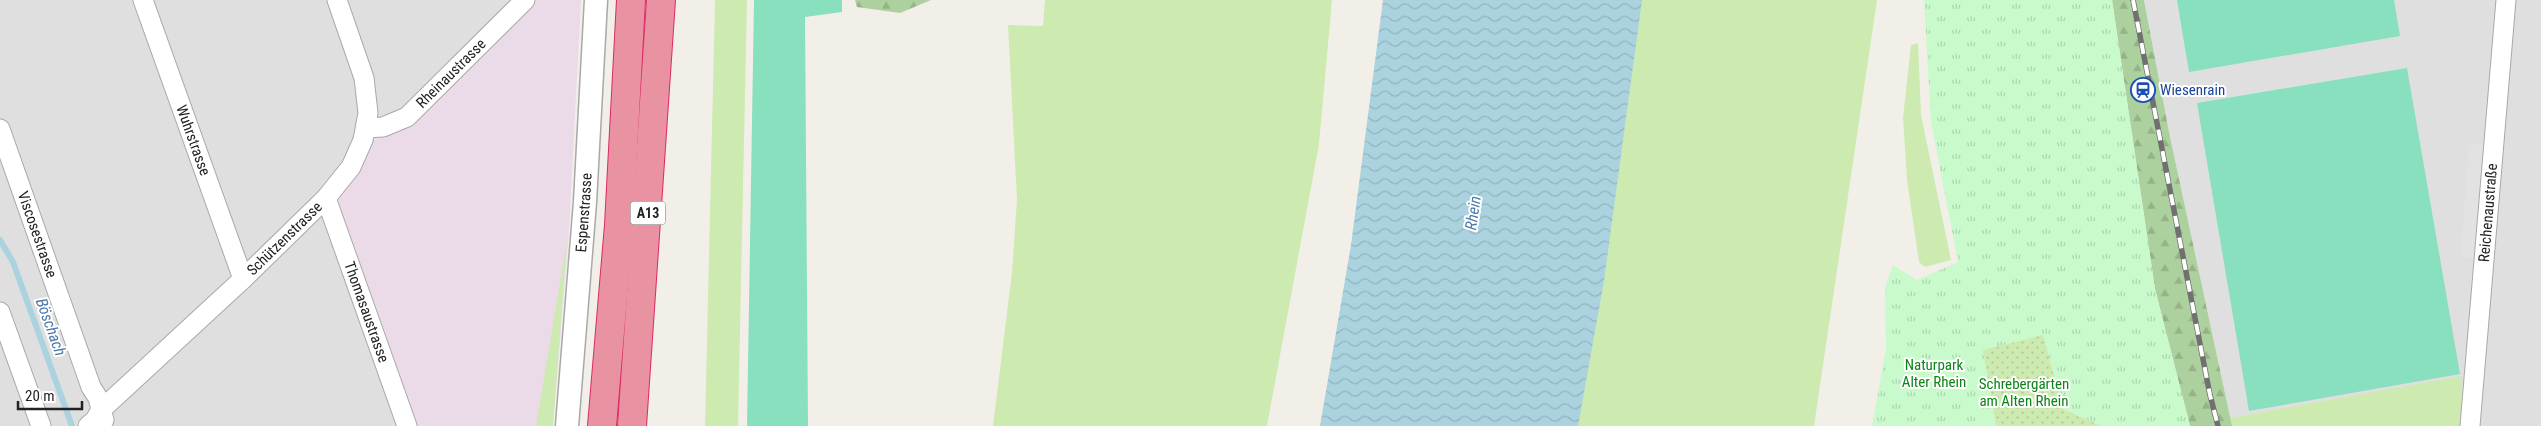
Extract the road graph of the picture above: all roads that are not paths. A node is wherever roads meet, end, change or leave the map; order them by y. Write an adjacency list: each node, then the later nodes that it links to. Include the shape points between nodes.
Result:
1 (143, 0): 11 (street, Wuhrstrasse)
2 (337, 0): 8 (street, Schützenstrasse, via 364,78 368,113)
3 (525, 0): 8 (street, Rheinaustrasse, via 407,116 383,127)
4 (596, 0): 16 (street, Espenstrasse, via 585,202)
5 (631, 0): 17 (highway, A13, via 619,225)
6 (662, 0): 18 (highway, A13)
7 (2506, 0): 19 (street, Reichenaustraße)
8 (366, 128): 10 (street, Schützenstrasse, via 352,167)
9 (0, 129): 13 (street, Viscosestrasse)
10 (326, 198): 11 (street, Schützenstrasse); 15 (street, Thomasaustrasse)
11 (243, 280): 13 (street, Schützenstrasse)
12 (0, 312): 14 (street)
13 (97, 421)
14 (41, 426)
15 (407, 426)
16 (567, 426)
17 (602, 426)
18 (632, 426)
19 (2470, 426)

